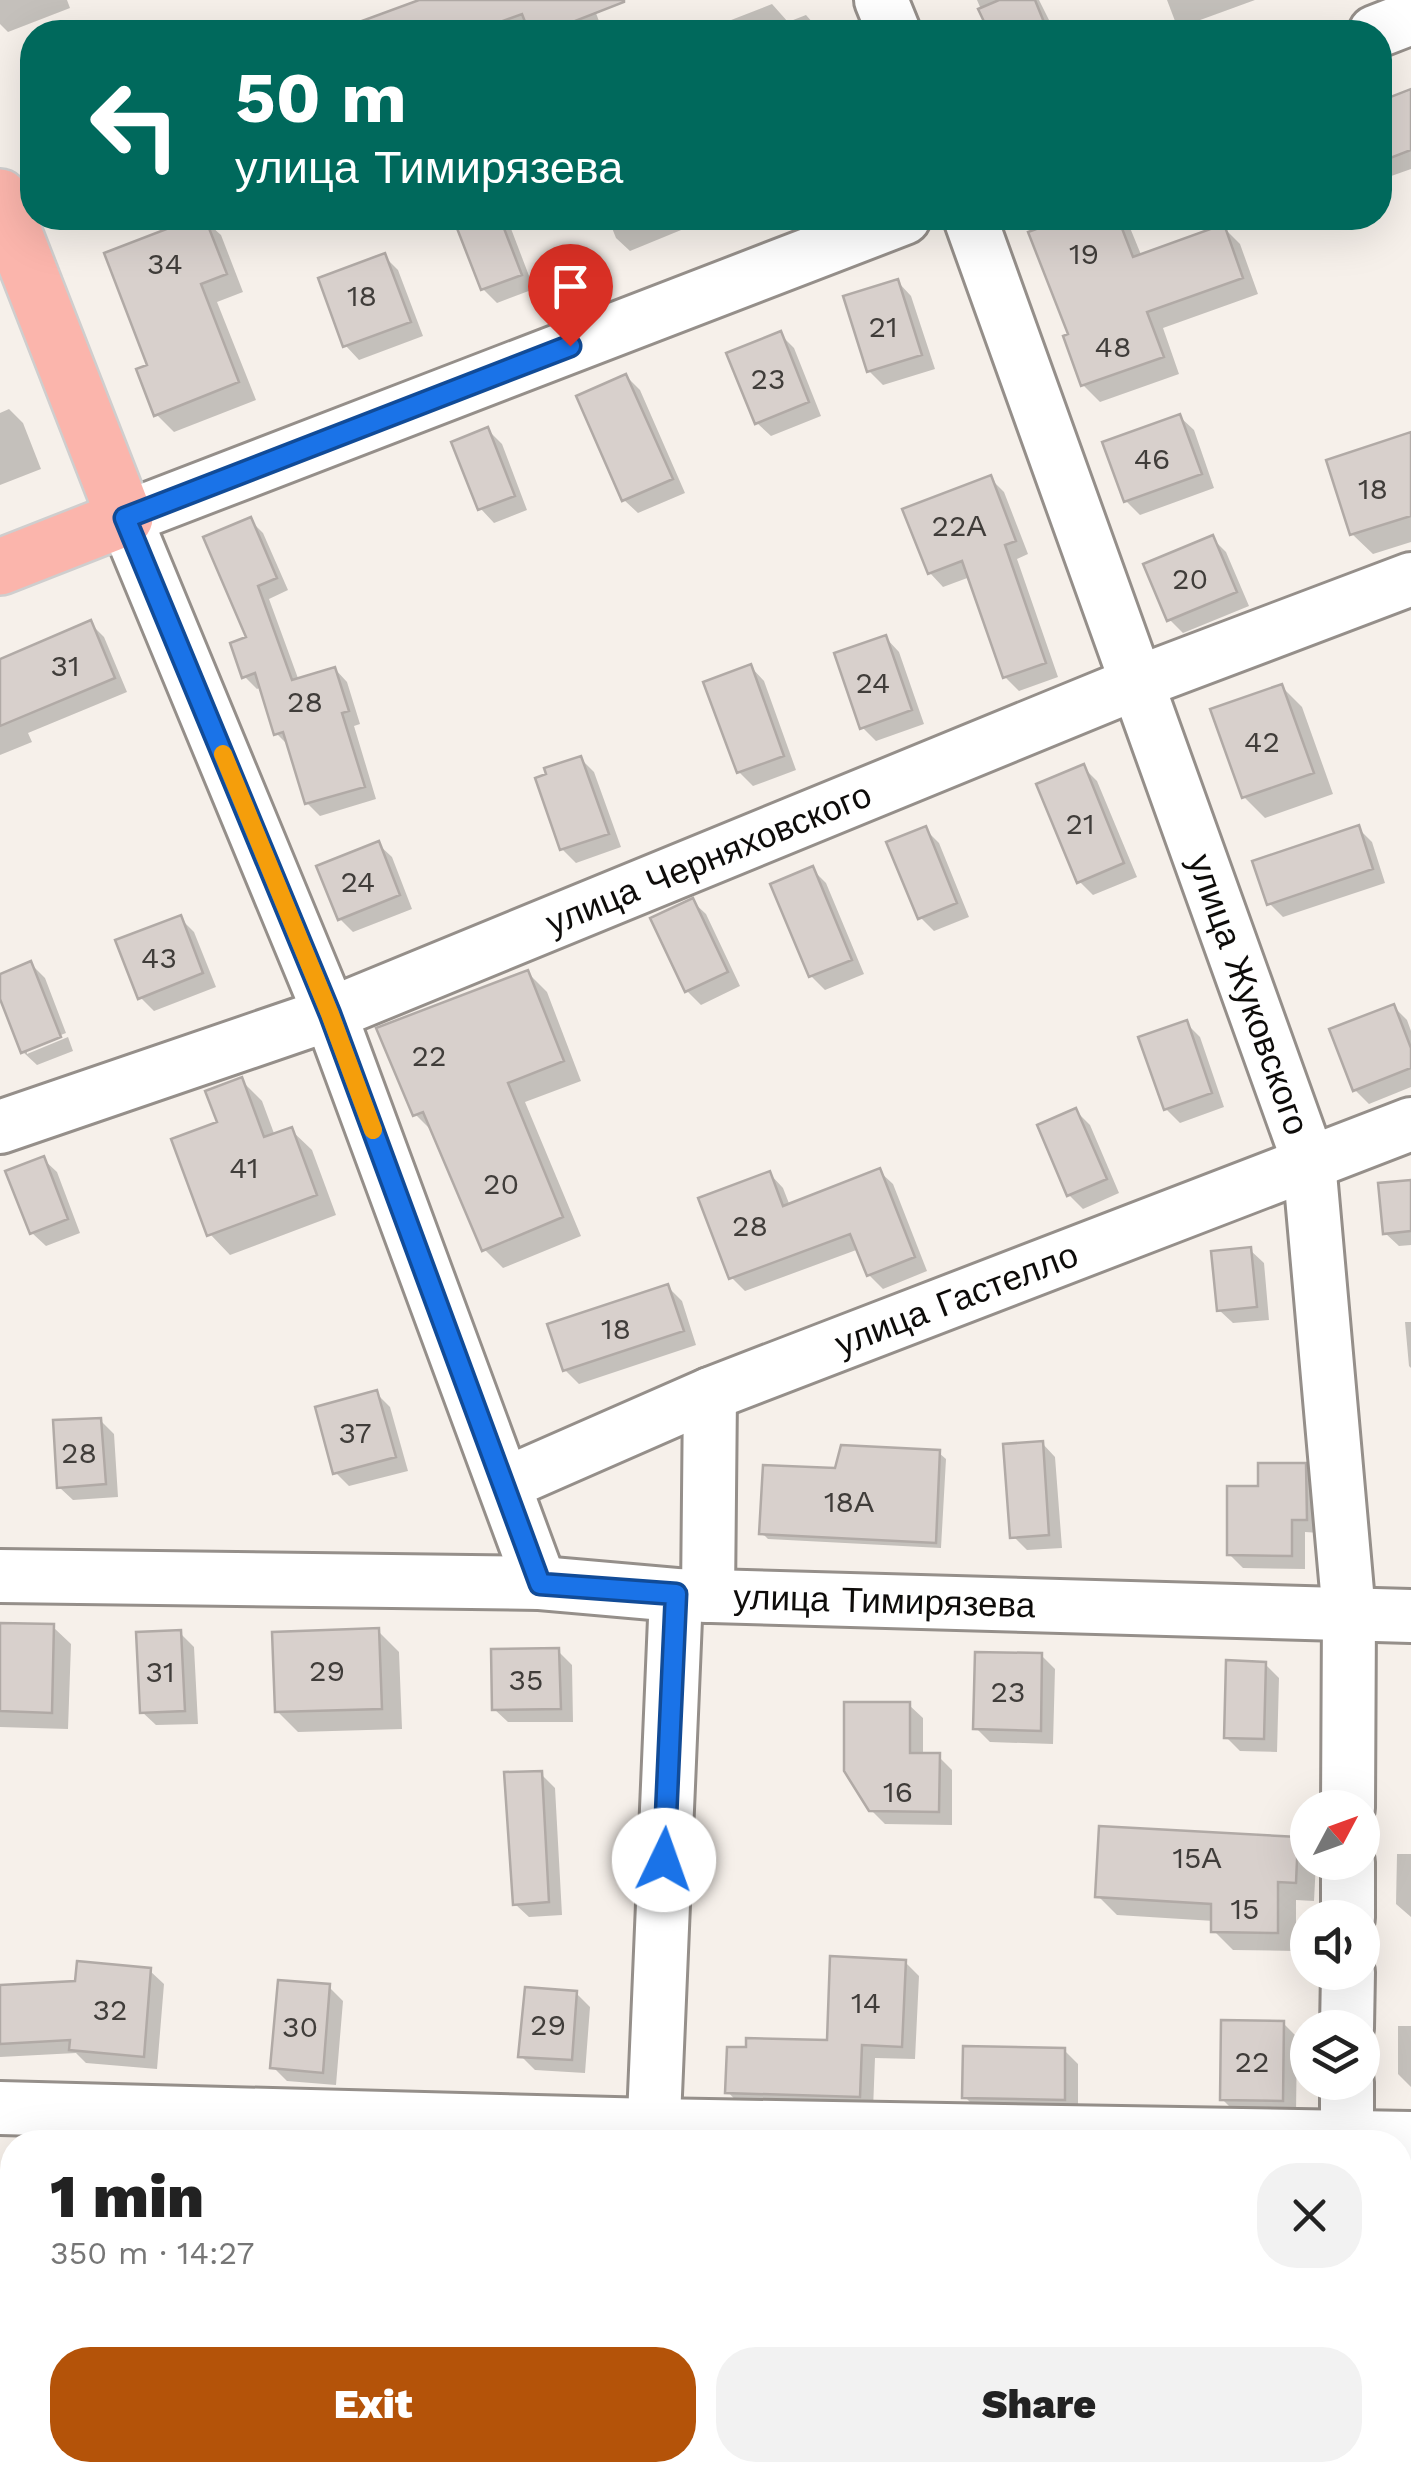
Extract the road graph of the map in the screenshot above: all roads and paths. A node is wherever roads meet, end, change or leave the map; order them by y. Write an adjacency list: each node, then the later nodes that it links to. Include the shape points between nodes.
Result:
1 (0, 197): 4 (main road)
2 (873, 230): 4 (street)
3 (974, 230): 7 (street, улица Жуковского)
4 (125, 518): 5 (main road); 8 (street)
5 (0, 567)
6 (1411, 579): 7 (street, улица Черняховского)
7 (1139, 682): 8 (street, улица Черняховского); 11 (street, улица Жуковского)
8 (330, 1014): 10 (street, улица Черняховского); 13 (street)
9 (1411, 1124): 11 (street, улица Гастелло)
10 (0, 1127)
11 (1309, 1162): 12 (street, улица Гастелло); 17 (street, улица Жуковского)
12 (710, 1394): 13 (street, улица Гастелло); 16 (street)
13 (505, 1484): 15 (street)
14 (0, 1576): 15 (street, улица Тимирязева)
15 (540, 1584): 16 (street, улица Тимирязева)
16 (692, 1595): 17 (street, улица Тимирязева); 23 (street)
17 (1349, 1614): 18 (street, улица Тимирязева); 19 (street, улица Жуковского)
18 (1411, 1616)
19 (1348, 1790)
20 (1347, 2100): 24 (street)
21 (0, 2108): 22 (street)
22 (553, 2130)
23 (653, 2130)
24 (1347, 2130)

